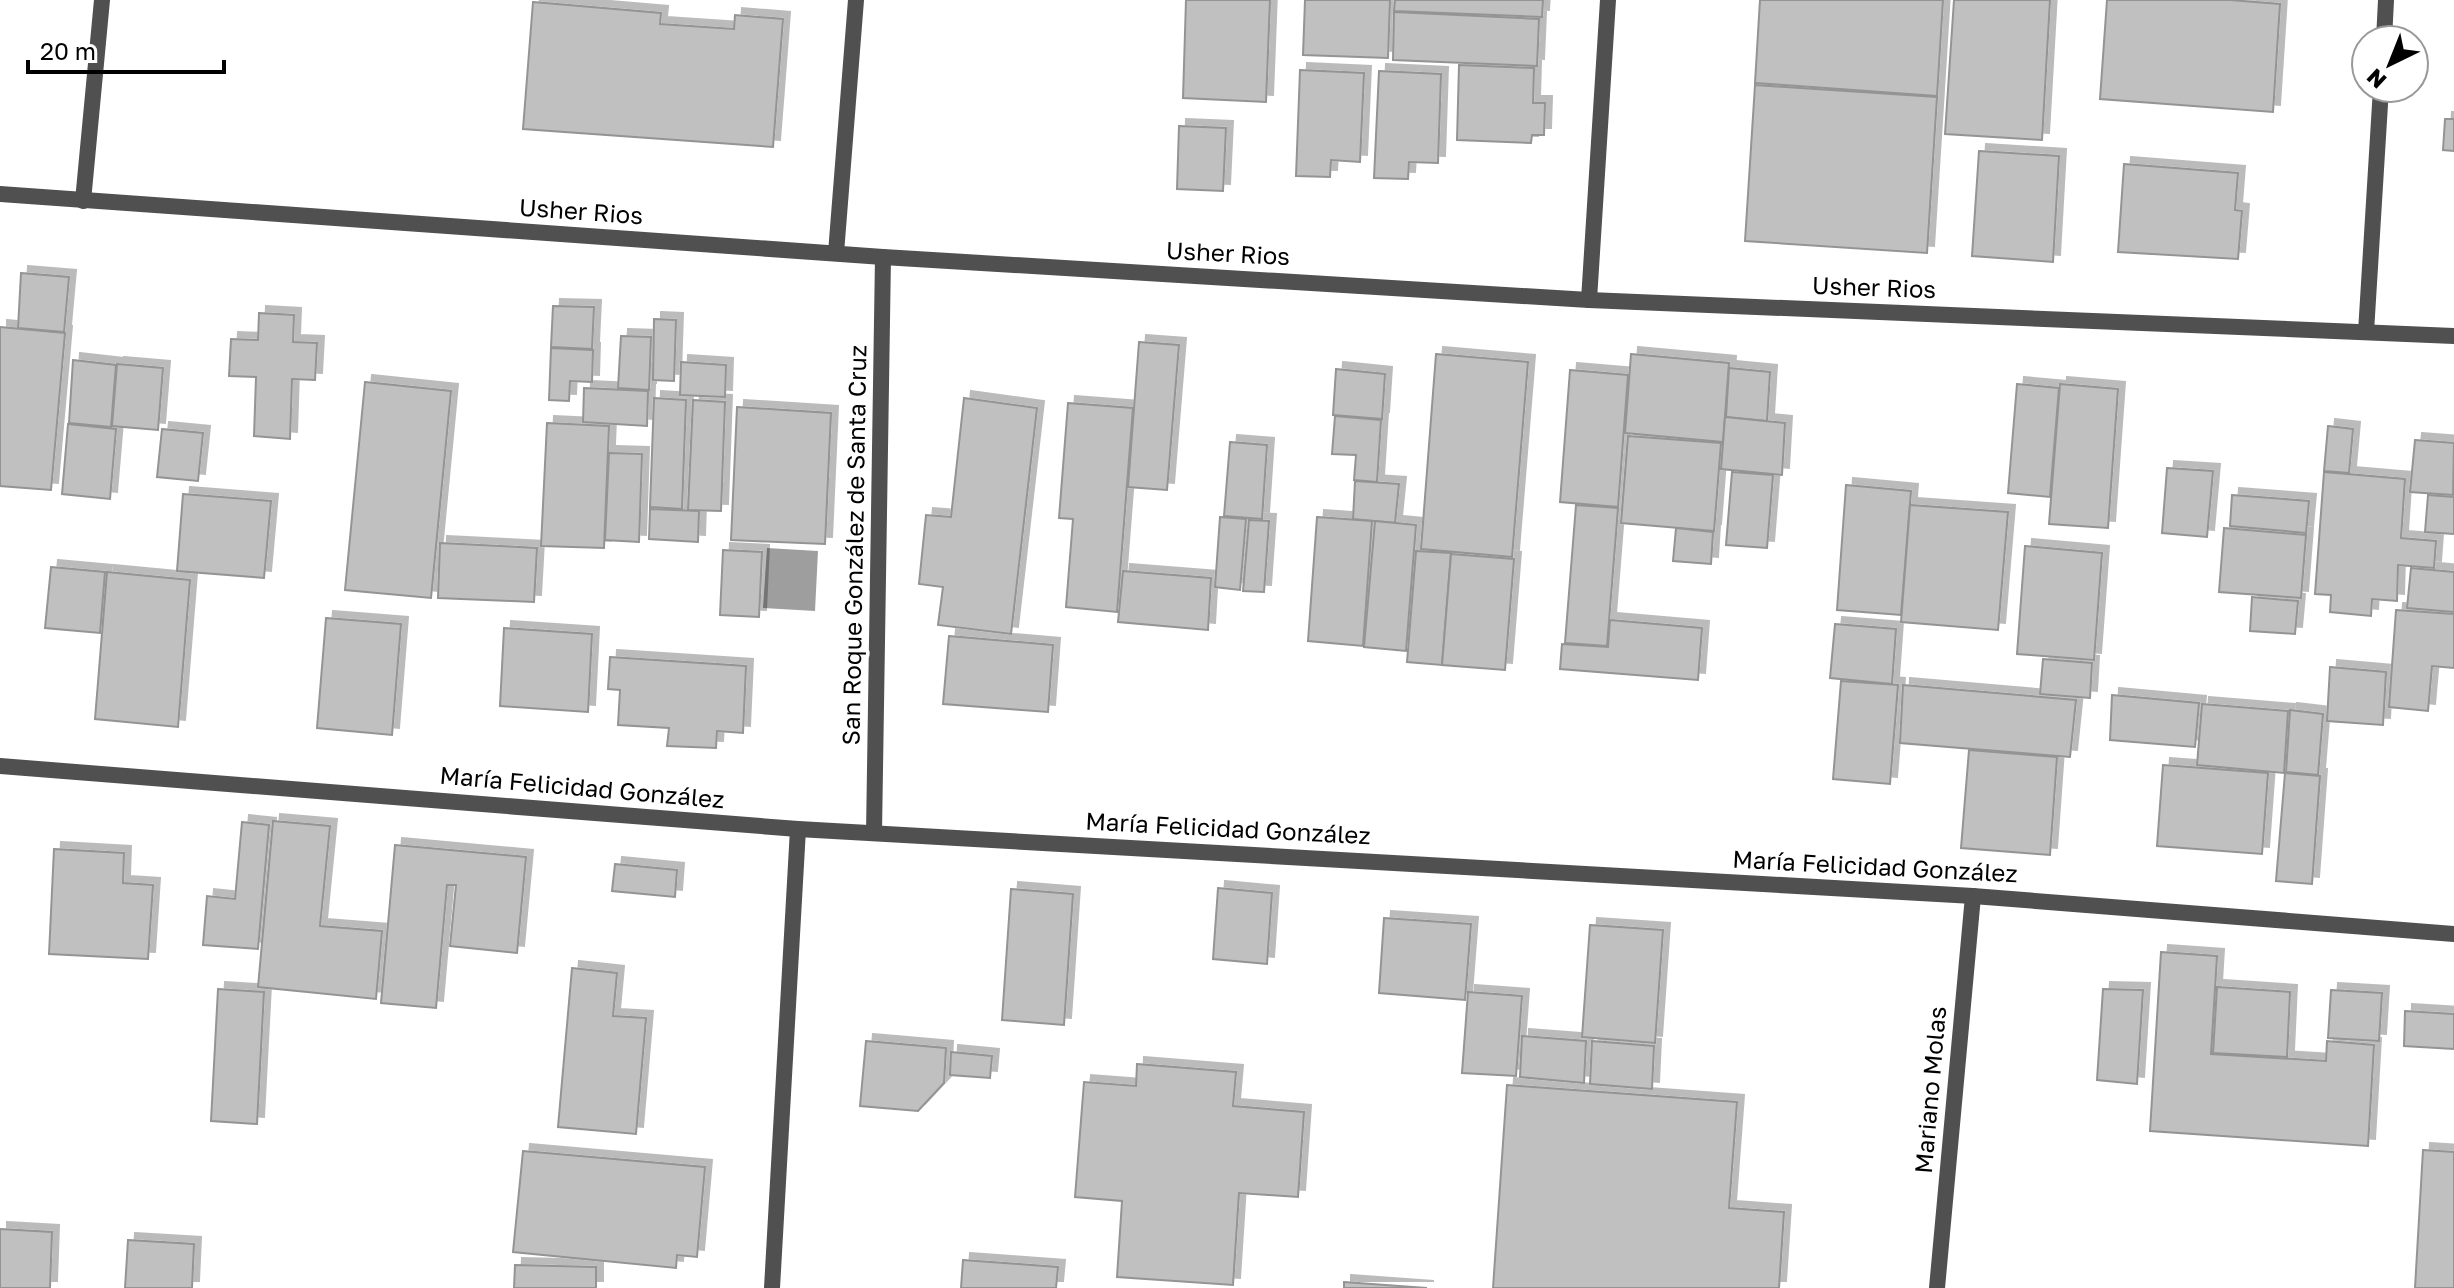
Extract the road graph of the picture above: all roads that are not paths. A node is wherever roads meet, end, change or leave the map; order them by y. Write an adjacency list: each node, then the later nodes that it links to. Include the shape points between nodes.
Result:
1 (102, 0): 8 (street)
2 (856, 0): 9 (street)
3 (1608, 0): 11 (street)
4 (2386, 0): 5 (street)
5 (2385, 24)
6 (2380, 104): 12 (street)
7 (0, 194): 8 (street, Usher Rios)
8 (83, 201): 9 (street, Usher Rios)
9 (836, 253): 10 (street, Usher Rios)
10 (883, 257): 11 (street, Usher Rios); 16 (street, San Roque González de Santa Cruz)
11 (1589, 300): 12 (street, Usher Rios)
12 (2366, 332): 13 (street, Usher Rios)
13 (2454, 336)
14 (0, 766): 15 (street, María Felicidad González)
15 (798, 829): 16 (street, María Felicidad González); 19 (street)
16 (874, 833): 17 (street, María Felicidad González)
17 (1973, 896): 18 (street, María Felicidad González); 20 (street, Mariano Molas)
18 (2454, 934)
19 (772, 1288)
20 (1937, 1288)

